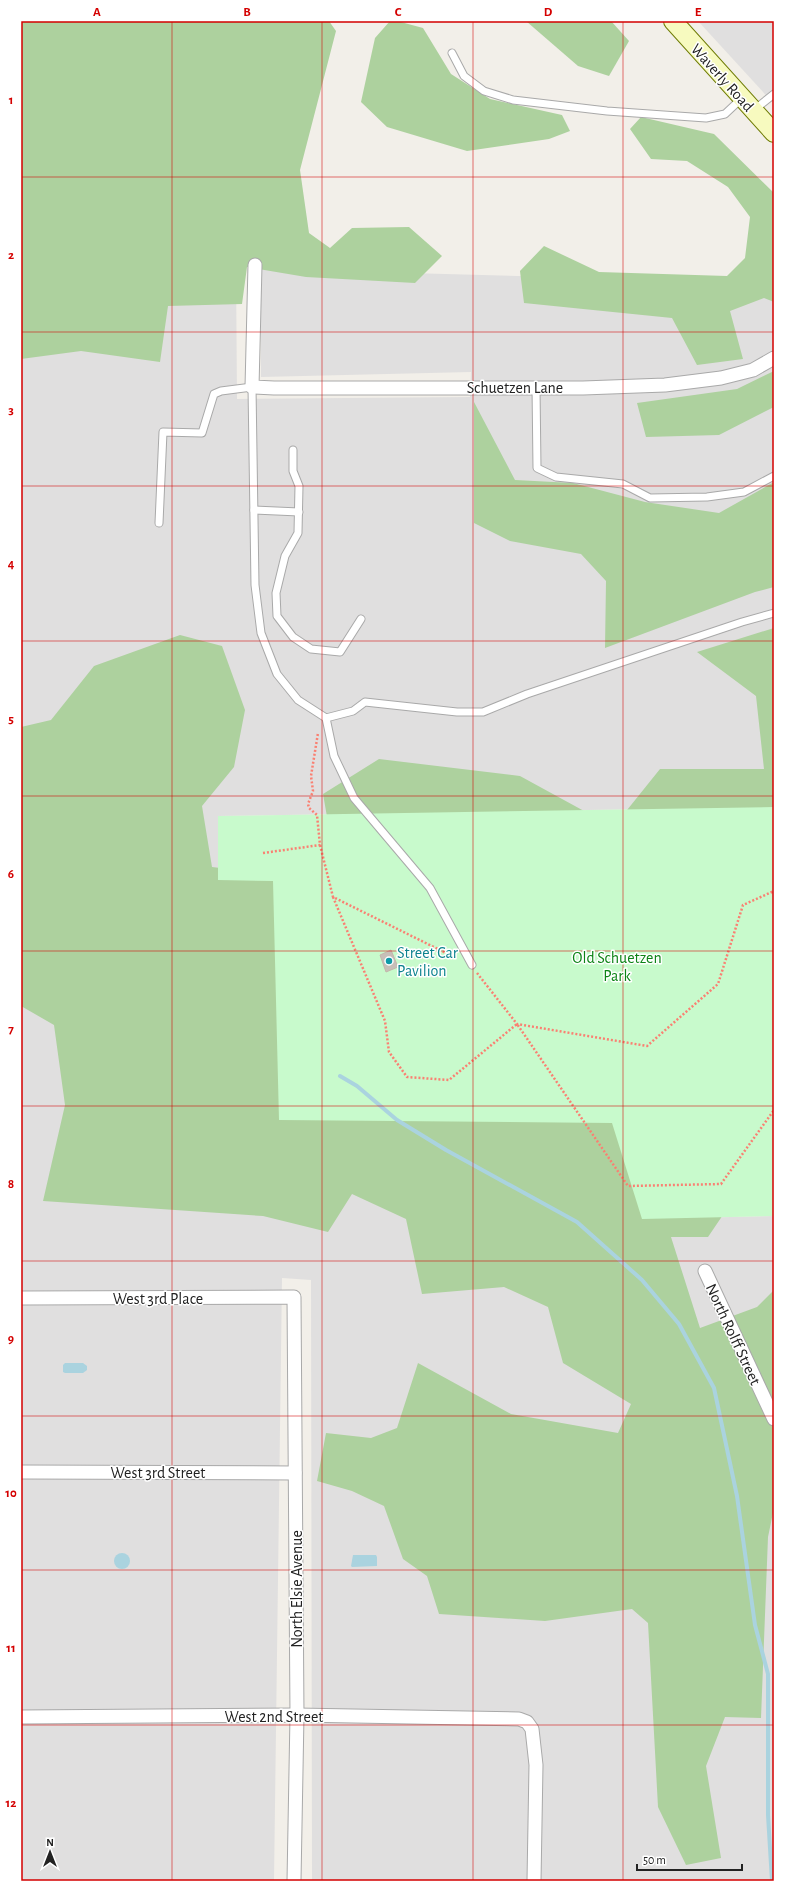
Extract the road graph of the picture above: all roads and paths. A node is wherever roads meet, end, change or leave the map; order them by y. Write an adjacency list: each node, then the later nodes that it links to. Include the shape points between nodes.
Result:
1 (673, 21): 4 (street, Waverly Road)
2 (452, 53): 4 (lane, via 464,76 484,91 513,100 607,111 706,118 726,114)
3 (774, 94): 4 (lane)
4 (748, 104): 5 (street, Waverly Road)
5 (774, 133)
6 (255, 265): 8 (street)
7 (774, 358): 9 (street, Schuetzen Lane, via 752,370 721,378 665,385)
8 (252, 387): 9 (street, Schuetzen Lane); 12 (lane); 14 (lane, via 214,394 202,433 163,432)
9 (536, 387): 11 (lane, via 537,468 556,477 623,484 650,498 706,497 744,492)
10 (292, 450): 13 (lane, via 293,471 299,486)
11 (774, 476)
12 (254, 510): 13 (lane); 17 (lane, via 255,585 261,633 277,674 298,700)
13 (299, 512): 16 (lane, via 298,533 286,556 276,593 276,616 293,637 311,649 340,652)
14 (159, 523)
15 (774, 613): 17 (lane, via 734,624 527,694 483,712 457,712 365,702 353,711)
16 (361, 619)
17 (324, 716): 18 (path, via 311,776 313,790 308,804 317,815); 22 (lane, via 334,756 354,798 430,888)
18 (320, 845): 19 (path); 21 (path)
19 (263, 853)
20 (774, 891): 23 (path, via 743,905 718,984 647,1046)
21 (333, 897): 22 (path); 23 (path, via 384,1021 389,1052 407,1077 450,1080)
22 (472, 966): 23 (path)
23 (517, 1024): 24 (path, via 628,1186 721,1184)
24 (774, 1110)
25 (705, 1271): 28 (street, North Rolff Street)
26 (294, 1297): 27 (street, West 3rd Place); 30 (street, North Elsie Avenue)
27 (21, 1298)
28 (774, 1419)
29 (21, 1472): 30 (street, West 3rd Street)
30 (295, 1473): 31 (street, North Elsie Avenue)
31 (297, 1715): 32 (street, West 2nd Street); 33 (street, North Elsie Avenue); 34 (street, West 2nd Street, via 519,1719 527,1722 532,1728 536,1765)
32 (21, 1718)
33 (294, 1881)
34 (534, 1881)

